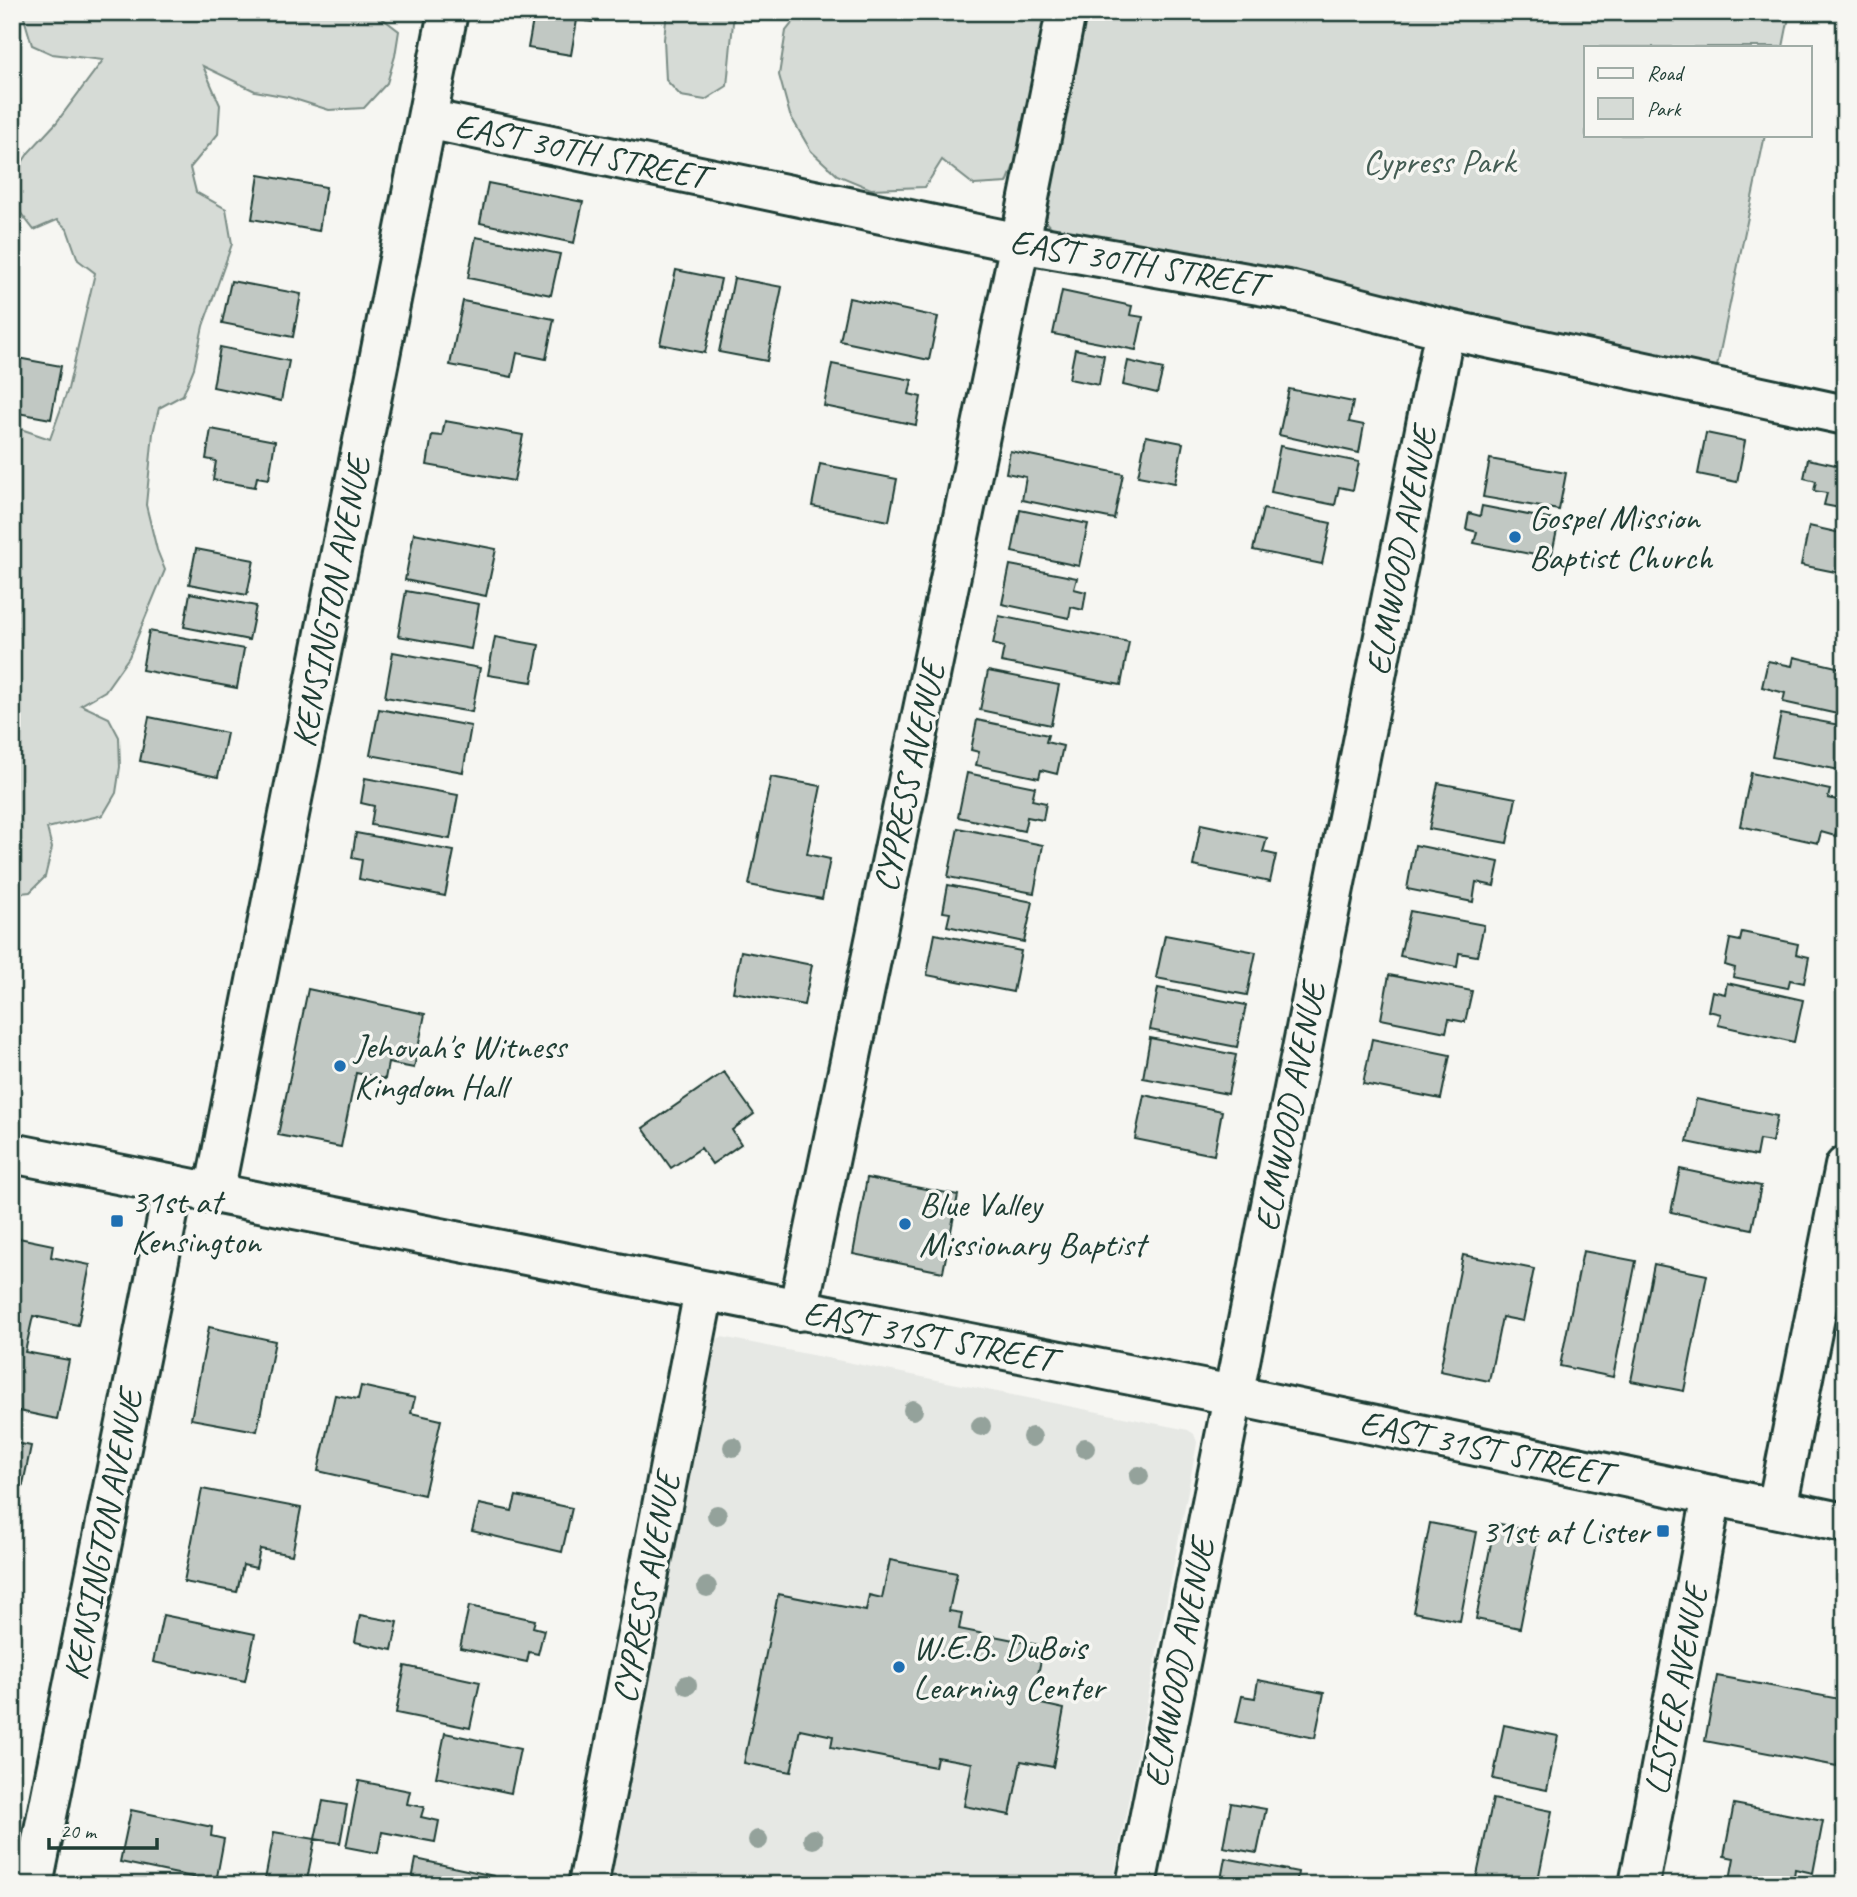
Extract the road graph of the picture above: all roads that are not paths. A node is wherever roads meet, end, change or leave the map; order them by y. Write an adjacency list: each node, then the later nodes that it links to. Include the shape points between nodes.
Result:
1 (448, 12): 3 (street, KENSINGTON AVENUE)
2 (1066, 12): 4 (street, CYPRESS AVENUE)
3 (427, 119): 4 (street, EAST 30TH STREET); 10 (street, KENSINGTON AVENUE)
4 (1020, 243): 5 (street, EAST 30TH STREET, via 1293,290); 12 (street, CYPRESS AVENUE)
5 (1445, 329): 6 (street, EAST 30TH STREET); 13 (street, ELMWOOD AVENUE)
6 (1845, 415)
7 (12, 1153): 9 (street, EAST 31ST STREET)
8 (1845, 1166): 15 (street)
9 (174, 1185): 10 (street, EAST 31ST STREET); 17 (street, KENSINGTON AVENUE)
10 (214, 1193): 11 (street, EAST 31ST STREET)
11 (704, 1291): 12 (street, EAST 31ST STREET); 18 (street, CYPRESS AVENUE)
12 (798, 1311): 13 (street, EAST 31ST STREET)
13 (1232, 1395): 14 (street, EAST 31ST STREET); 19 (street, ELMWOOD AVENUE)
14 (1712, 1495): 15 (street, EAST 31ST STREET); 20 (street, LISTER AVENUE)
15 (1777, 1508): 16 (street, EAST 31ST STREET)
16 (1845, 1523)
17 (33, 1885)
18 (587, 1885)
19 (1136, 1885)
20 (1639, 1885)

